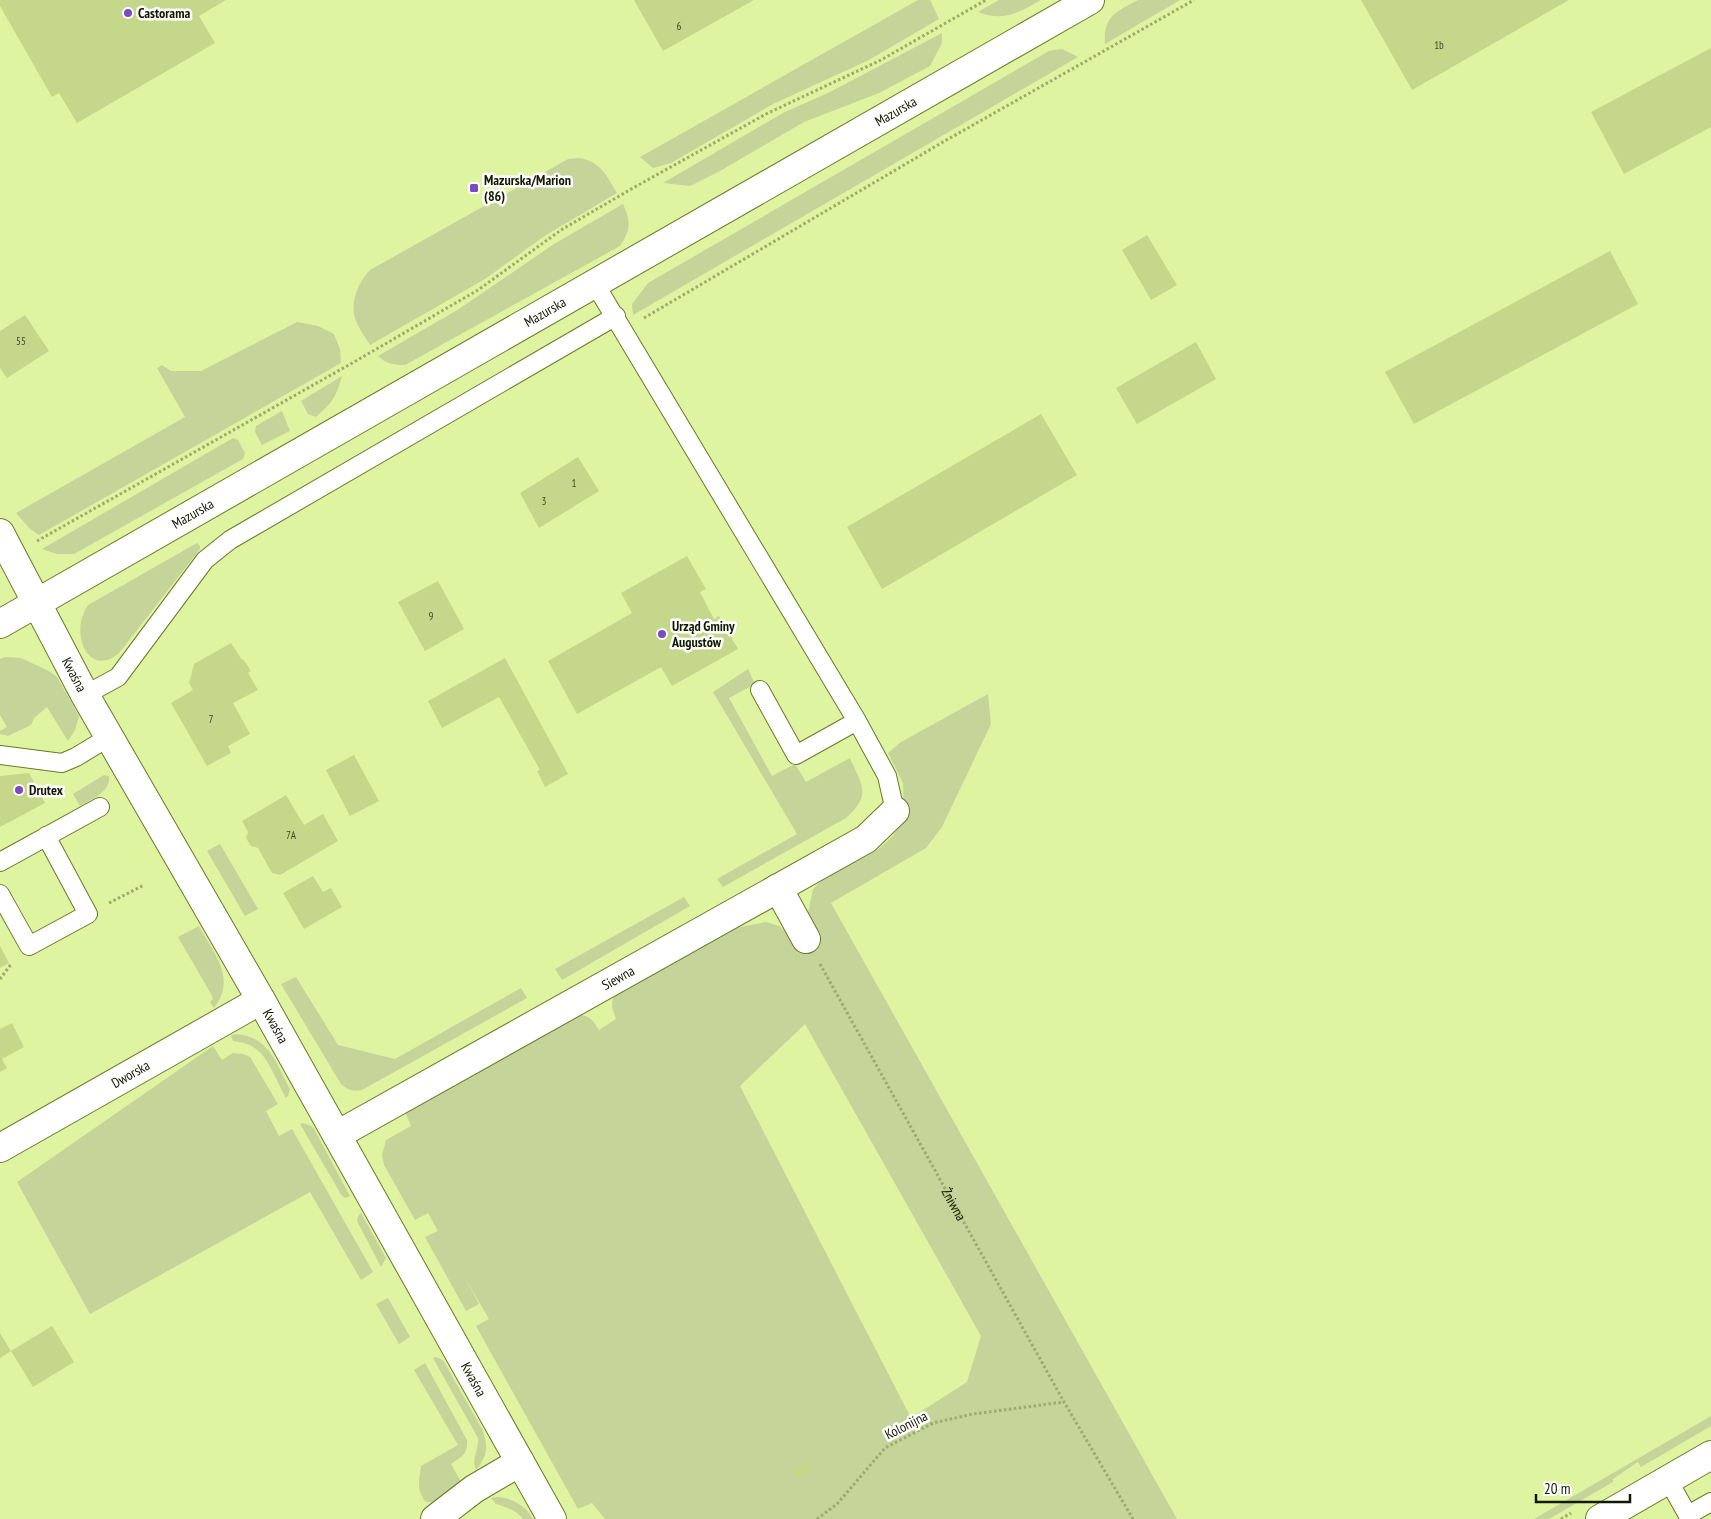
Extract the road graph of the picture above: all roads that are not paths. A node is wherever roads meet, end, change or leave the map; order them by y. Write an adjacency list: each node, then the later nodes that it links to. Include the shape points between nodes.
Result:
1 (1090, 0): 2 (street, Mazurska)
2 (596, 284): 3 (lane); 5 (street, Mazurska)
3 (620, 323): 8 (lane, via 230,540 206,560 118,677); 9 (lane)
4 (6, 544): 5 (street, Kwaśna)
5 (37, 603): 6 (street, Mazurska); 8 (street, Kwaśna)
6 (0, 624)
7 (760, 690): 9 (lane, via 796,755)
8 (84, 695): 10 (street, Kwaśna)
9 (857, 721): 13 (lane, via 887,776)
10 (109, 737): 11 (lane, via 62,763); 19 (street, Kwaśna)
11 (0, 755)
12 (100, 807): 14 (lane)
13 (895, 811): 16 (street, Siewna, via 866,839)
14 (46, 836): 15 (lane); 17 (lane, via 88,914 29,946)
15 (0, 862)
16 (778, 888): 18 (street); 20 (street, Siewna)
17 (0, 894)
18 (806, 939)
19 (261, 1000): 20 (street, Kwaśna); 21 (street, Dworska)
20 (337, 1135): 23 (street, Kwaśna)
21 (0, 1148)
22 (1711, 1455): 24 (street)
23 (520, 1462): 27 (street, via 474,1489); 28 (street, Kwaśna)
24 (1668, 1480): 26 (lane); 29 (street)
25 (1711, 1502): 26 (lane)
26 (1689, 1517)
27 (435, 1519)
28 (552, 1519)
29 (1600, 1519)

